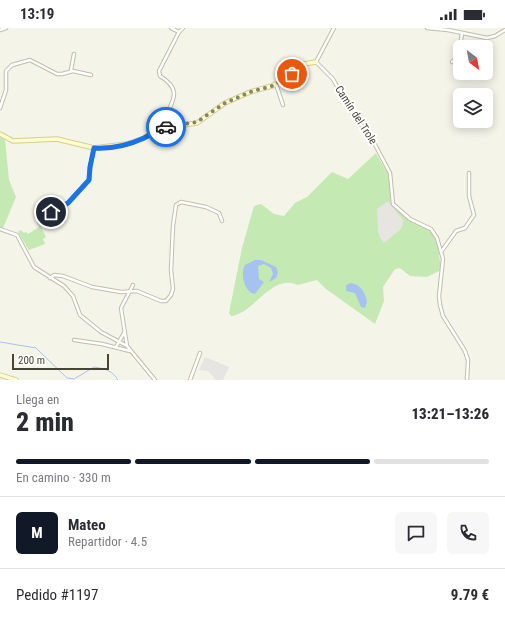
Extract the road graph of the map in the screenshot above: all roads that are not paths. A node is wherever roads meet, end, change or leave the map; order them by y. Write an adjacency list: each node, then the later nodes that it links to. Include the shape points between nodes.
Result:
1 (6, 28): 6 (street)
2 (171, 28): 8 (street)
3 (183, 28): 8 (street)
4 (334, 28): 12 (street)
5 (427, 28): 9 (street)
6 (0, 30)
7 (505, 30): 9 (street, via 490,38)
8 (179, 32): 18 (street, via 158,73 171,83 174,89 174,97)
9 (462, 33): 10 (street)
10 (461, 40)
11 (74, 54): 13 (street)
12 (316, 62): 15 (street, via 304,64); 25 (street, Camín del Trole, via 332,79 351,112 371,137 390,173 393,204 410,219 436,233)
13 (71, 71): 14 (street); 17 (street, via 57,74 30,60 12,65 6,71 6,90)
14 (91, 76)
15 (276, 84): 16 (street); 18 (street, via 229,101 197,122)
16 (283, 105)
17 (0, 108)
18 (162, 128): 20 (street, via 127,144)
19 (0, 134): 20 (street, via 13,141 57,139)
20 (94, 148): 22 (street, via 89,180 68,203)
21 (469, 173): 25 (street, via 469,196 474,215 465,228 456,231)
22 (39, 218)
23 (222, 221): 28 (street, via 219,213 206,207 181,202 176,205 170,270 172,289 168,299 162,301 145,293 133,290)
24 (0, 229): 26 (street, via 17,235 34,267)
25 (441, 252): 40 (street, Camín del Trole, via 443,268 440,306 465,351 468,360)
26 (50, 278): 28 (street, via 58,275 92,287); 31 (street, via 70,292 75,299 77,311 83,318 107,336)
27 (133, 285): 28 (street)
28 (129, 292): 29 (street, via 121,308)
29 (124, 333): 31 (street); 32 (street)
30 (74, 340): 33 (street)
31 (120, 341): 32 (street); 33 (street)
32 (127, 346): 34 (street)
33 (116, 347): 34 (street)
34 (130, 352): 38 (street)
35 (200, 353): 39 (street)
36 (0, 375): 37 (street)
37 (16, 380)
38 (155, 380)
39 (190, 380)
40 (467, 380)

